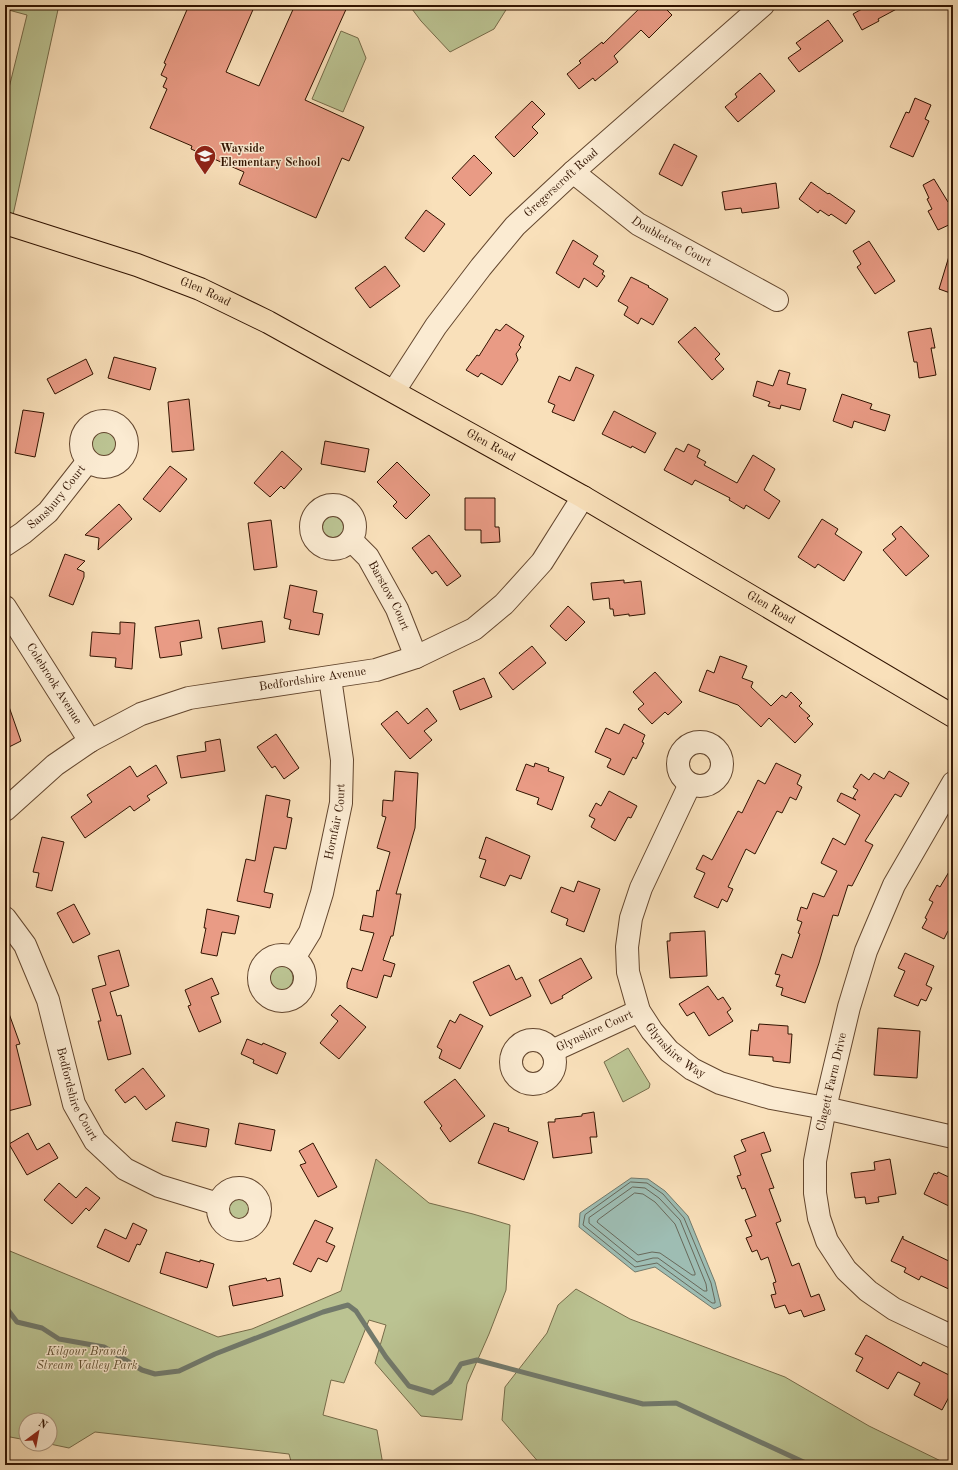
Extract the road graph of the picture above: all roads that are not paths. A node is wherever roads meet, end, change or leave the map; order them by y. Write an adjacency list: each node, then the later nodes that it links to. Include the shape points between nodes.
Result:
1 (763, 5): 2 (street, Gregerscroft Road)
2 (573, 172): 4 (street, Doubletree Court, via 638,224); 5 (street, Gregerscroft Road, via 515,226 480,267 436,326)
3 (5, 223): 5 (main road, Glen Road, via 136,265 200,289 268,322)
4 (777, 300)
5 (394, 391): 7 (main road, Glen Road)
6 (88, 461): 9 (street, Sansbury Court, via 48,512 24,533)
7 (583, 497): 11 (street, Bedfordshire Avenue, via 542,562 504,604 474,629); 13 (main road, Glen Road)
8 (351, 540): 11 (street, Barstow Court, via 368,557 397,609)
9 (5, 545)
10 (5, 607): 14 (street, Colebrook Avenue)
11 (416, 657): 12 (street, Bedfordshire Avenue, via 376,670)
12 (330, 678): 14 (street, Bedfordshire Avenue, via 189,698 141,714); 19 (street, Hornfair Court, via 342,760 341,803 322,893 310,932)
13 (953, 716)
14 (90, 740): 17 (street, Bedfordshire Avenue, via 56,765)
15 (953, 783): 22 (street, Clagett Farm Drive, via 894,885 866,951 849,1006)
16 (690, 784): 20 (street, Glynshire Way, via 641,888 631,918 627,946 628,972)
17 (5, 810)
18 (5, 918): 24 (street, Bedfordshire Court, via 25,945 48,1000 74,1104 95,1141 125,1169 159,1186)
19 (294, 958)
20 (638, 1011): 21 (street, Glynshire Court); 22 (street, Glynshire Way, via 669,1051 692,1069 743,1091)
21 (552, 1051)
22 (825, 1108): 23 (street, Glynshire Way); 25 (street, Clagett Farm Drive, via 815,1161 814,1193 827,1241 846,1270 868,1291 894,1309)
23 (953, 1137)
24 (218, 1204)
25 (953, 1337)

